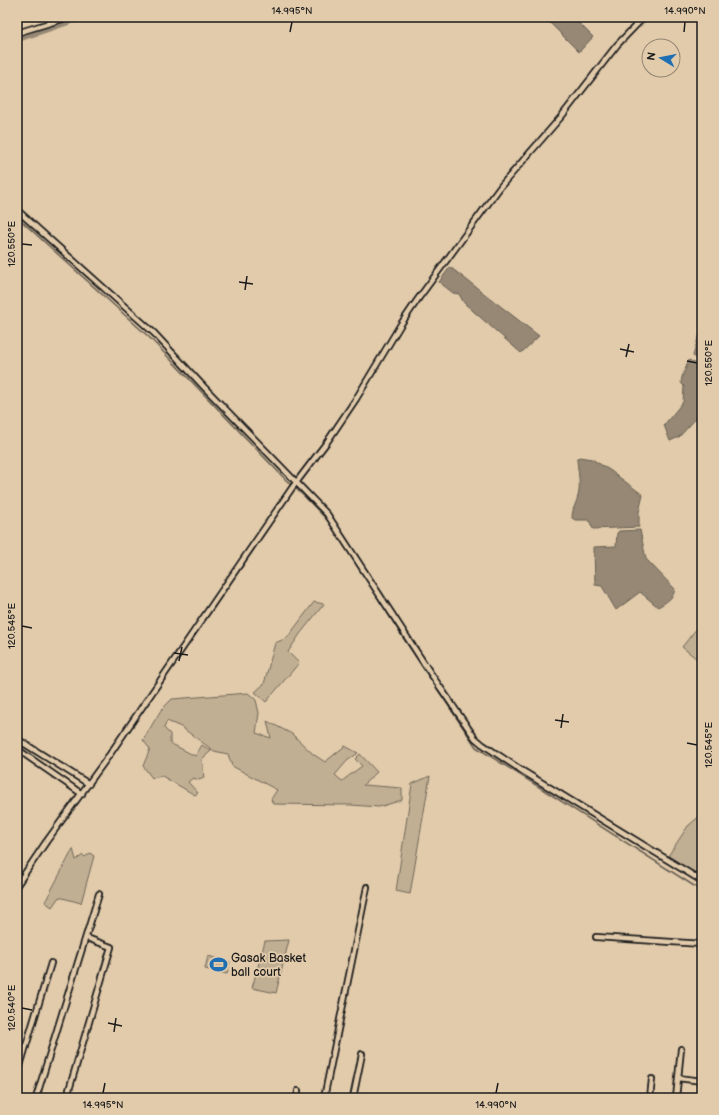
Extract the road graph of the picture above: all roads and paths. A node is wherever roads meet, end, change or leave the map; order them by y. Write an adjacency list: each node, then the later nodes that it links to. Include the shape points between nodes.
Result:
1 (68, 17): 3 (street)
2 (644, 17): 5 (street, via 614,49 561,117 501,186 401,324 352,405)
3 (17, 33)
4 (17, 210): 5 (street, via 154,333)
5 (295, 485): 8 (street); 10 (street, via 335,524 475,738 521,770)
6 (17, 739): 8 (street)
7 (17, 749): 9 (street)
8 (89, 784): 9 (street)
9 (82, 794): 11 (street)
10 (702, 881)
11 (17, 884)
12 (367, 887): 28 (street)
13 (99, 894): 15 (street)
14 (596, 937): 16 (street)
15 (87, 938): 24 (street, via 111,947); 26 (street)
16 (702, 944)
17 (51, 963): 20 (street)
18 (681, 1049): 21 (street)
19 (362, 1054): 29 (street)
20 (17, 1076)
21 (678, 1078): 23 (street); 31 (street)
22 (652, 1079): 30 (street)
23 (702, 1081)
24 (69, 1090)
25 (298, 1091): 27 (street)
26 (36, 1098)
27 (297, 1098)
28 (324, 1098)
29 (353, 1098)
30 (650, 1098)
31 (676, 1098)

